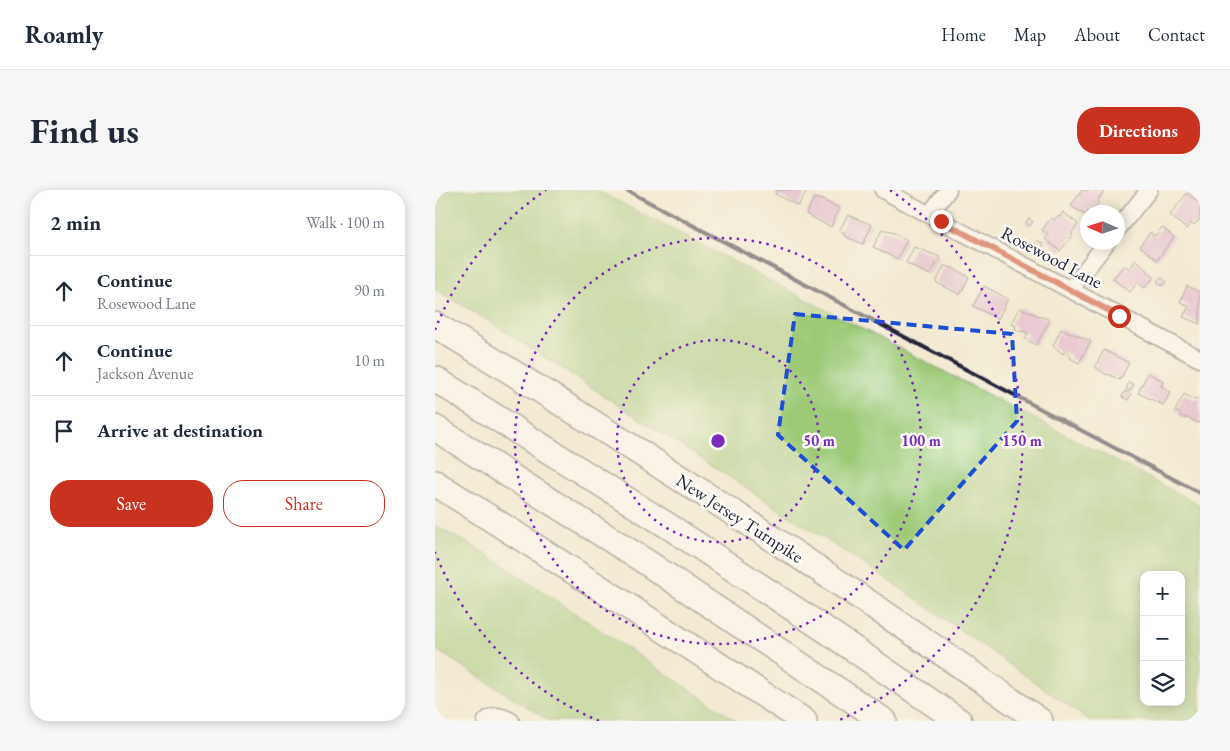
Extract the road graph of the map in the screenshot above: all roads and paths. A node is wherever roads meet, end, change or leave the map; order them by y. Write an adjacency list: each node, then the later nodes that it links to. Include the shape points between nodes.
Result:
1 (883, 190): 4 (street, Rosewood Lane)
2 (948, 190): 4 (street)
3 (1149, 190): 5 (street)
4 (929, 215): 7 (street, Rosewood Lane)
5 (1125, 220)
6 (1101, 250): 7 (street)
7 (1070, 290): 9 (street, Rosewood Lane)
8 (435, 325): 18 (highway, New Jersey Turnpike, via 723,506)
9 (1200, 359)
10 (435, 379): 17 (highway, via 670,527)
11 (435, 428): 16 (highway, via 643,560)
12 (435, 483): 15 (highway)
13 (486, 721): 14 (street, via 496,716)
14 (511, 721)
15 (804, 721)
16 (884, 721)
17 (959, 721)
18 (1040, 721)

